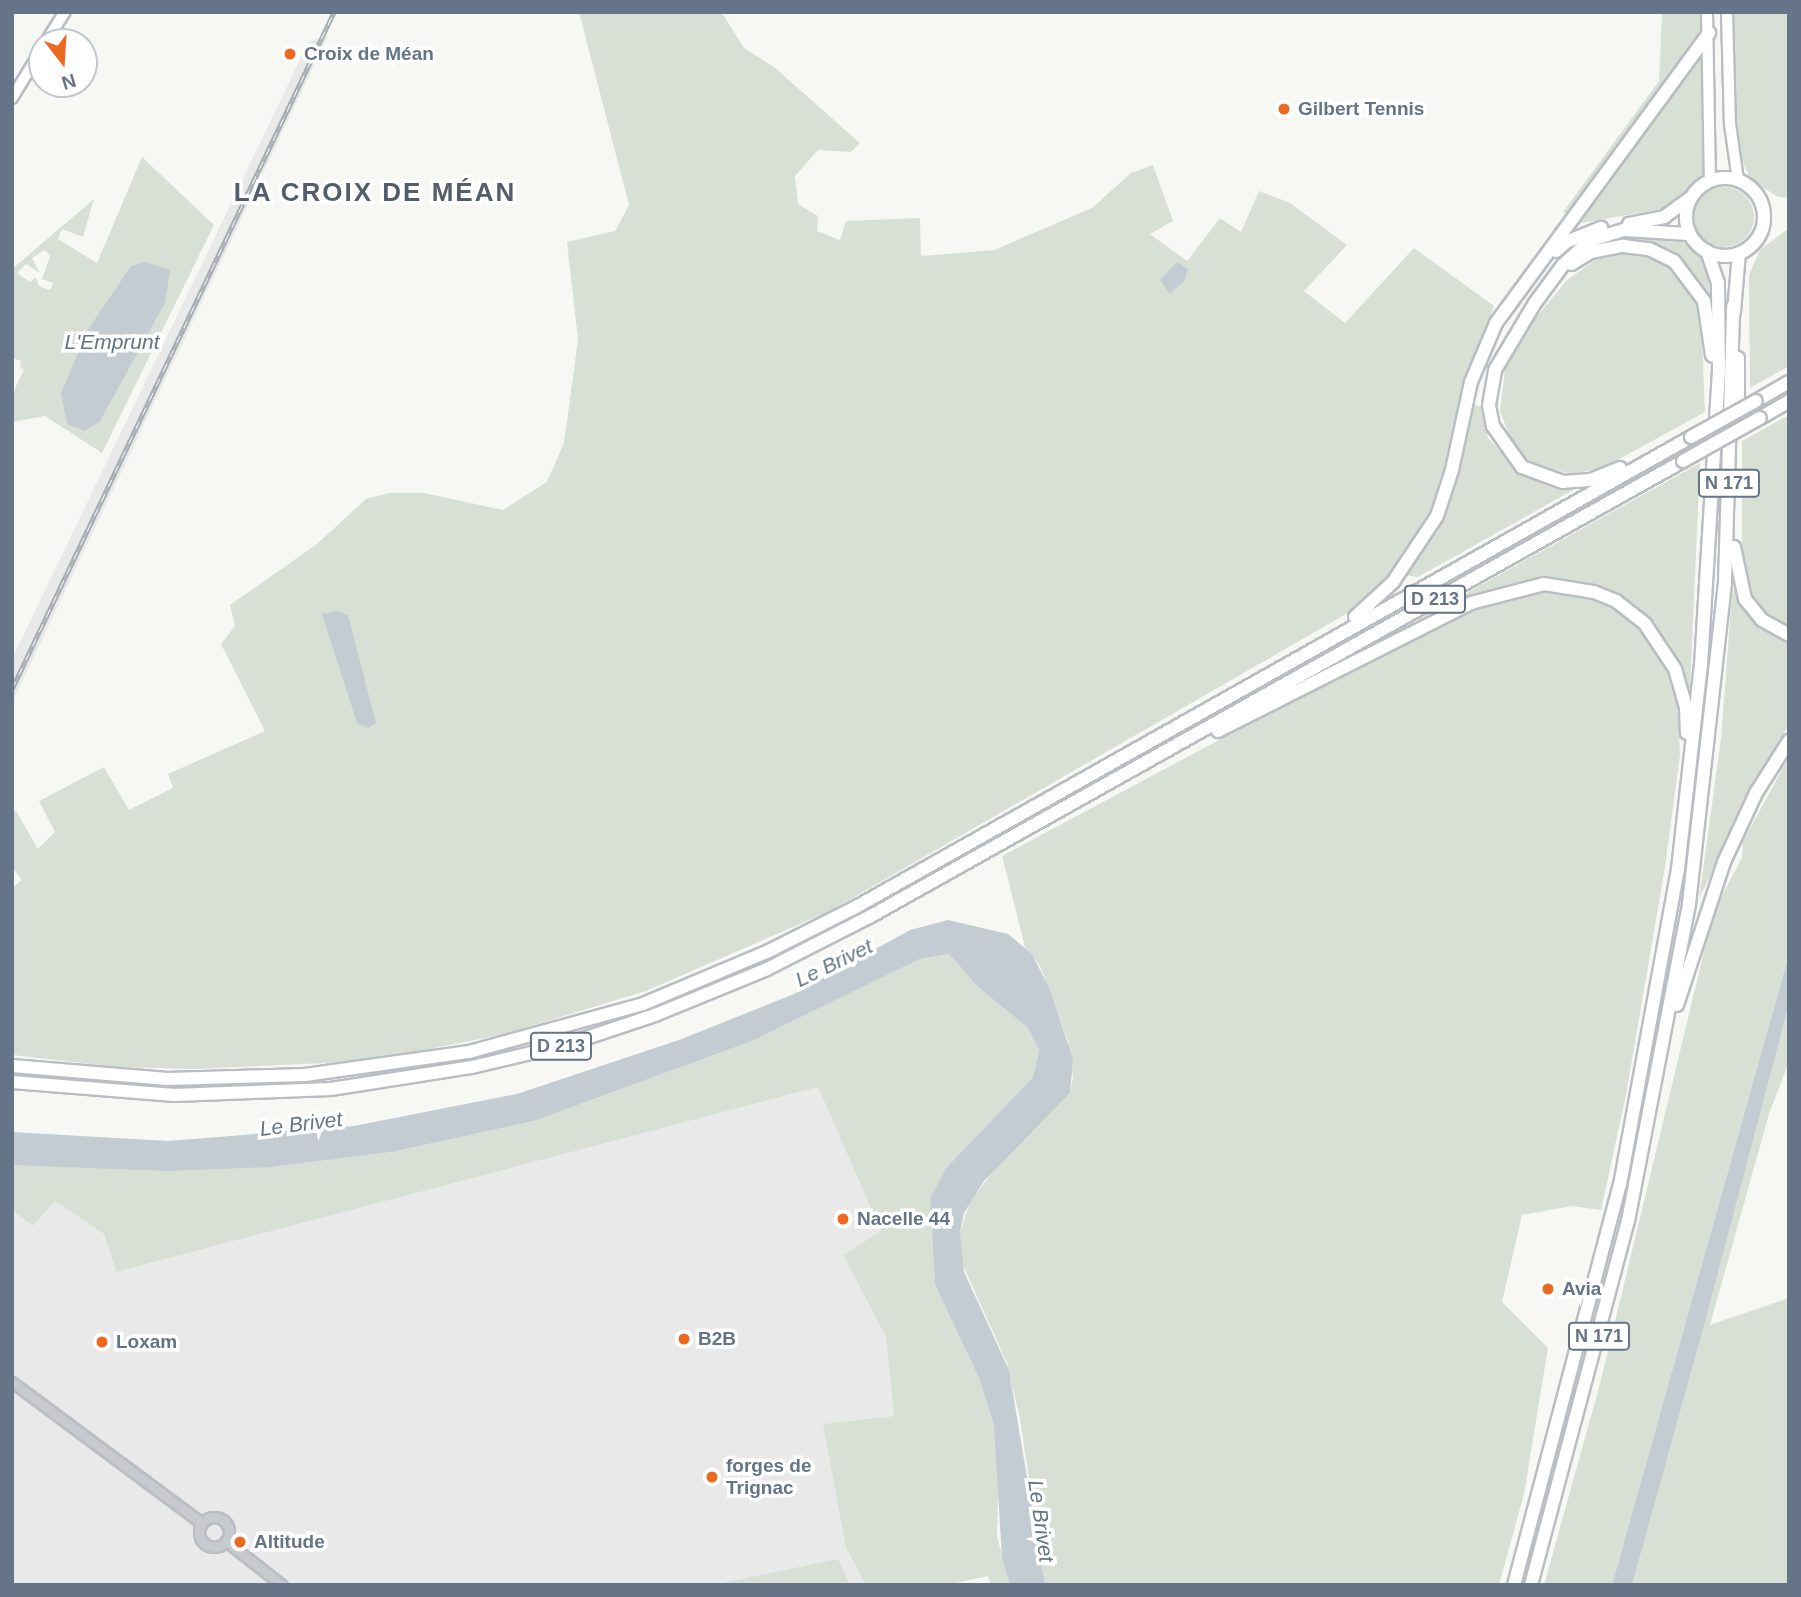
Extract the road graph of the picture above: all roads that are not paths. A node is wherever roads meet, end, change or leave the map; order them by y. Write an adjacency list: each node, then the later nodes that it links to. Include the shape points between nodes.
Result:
1 (65, 12): 4 (main road)
2 (1707, 12): 5 (main road)
3 (1727, 12): 8 (main road, via 1730,124)
4 (55, 28)
5 (1709, 33): 9 (main road); 15 (highway)
6 (28, 72): 7 (main road)
7 (12, 99)
8 (1738, 180): 9 (highway); 13 (highway, via 1759,197 1764,217 1757,238)
9 (1710, 181): 10 (highway)
10 (1693, 194): 11 (highway, via 1686,214); 15 (highway, via 1664,217 1586,232 1566,242)
11 (1690, 234): 12 (highway); 14 (highway, via 1641,229 1601,234)
12 (1707, 251): 13 (highway); 19 (highway, N 171, via 1718,283)
13 (1738, 253): 16 (highway, N 171)
14 (1563, 265): 19 (highway, via 1603,248 1623,246 1661,253 1682,269 1707,310); 20 (highway, via 1522,321 1495,370 1489,405 1497,437 1522,467 1563,482 1601,477 1652,451)
15 (1532, 272): 22 (highway, via 1496,323 1478,362 1437,516 1371,607 1322,637)
16 (1733, 306): 21 (highway, via 1740,383 1734,519 1737,576 1754,612); 26 (highway, N 171, via 1725,582 1699,828)
17 (1789, 382): 20 (highway, D 213, bridge)
18 (1789, 401): 23 (highway, D 213, bridge)
19 (1716, 404): 25 (highway, N 171, via 1709,561)
20 (1672, 447): 22 (highway, D 213)
21 (1789, 635)
22 (1314, 649): 27 (highway, D 213, via 799,936 706,979 605,1016 469,1052 305,1075 167,1079)
23 (1188, 738): 25 (highway, via 1204,737 1471,603 1515,589 1554,585 1616,601 1654,633 1683,693 1688,721 1685,750); 28 (highway, D 213, via 803,951 689,1002 565,1045 418,1077 299,1091 174,1096)
24 (1789, 741): 26 (highway, via 1756,793 1724,862 1680,1001)
25 (1690, 765): 33 (highway, N 171, via 1671,914 1633,1126 1588,1317)
26 (1670, 1014): 34 (highway, N 171, via 1625,1233)
27 (12, 1066)
28 (12, 1082)
29 (12, 1382): 30 (street)
30 (202, 1524): 31 (street, via 209,1518 223,1520 229,1532); 31 (street, via 199,1532 204,1544 215,1548)
31 (226, 1541): 32 (street)
32 (282, 1585)
33 (1514, 1585)
34 (1531, 1585)

